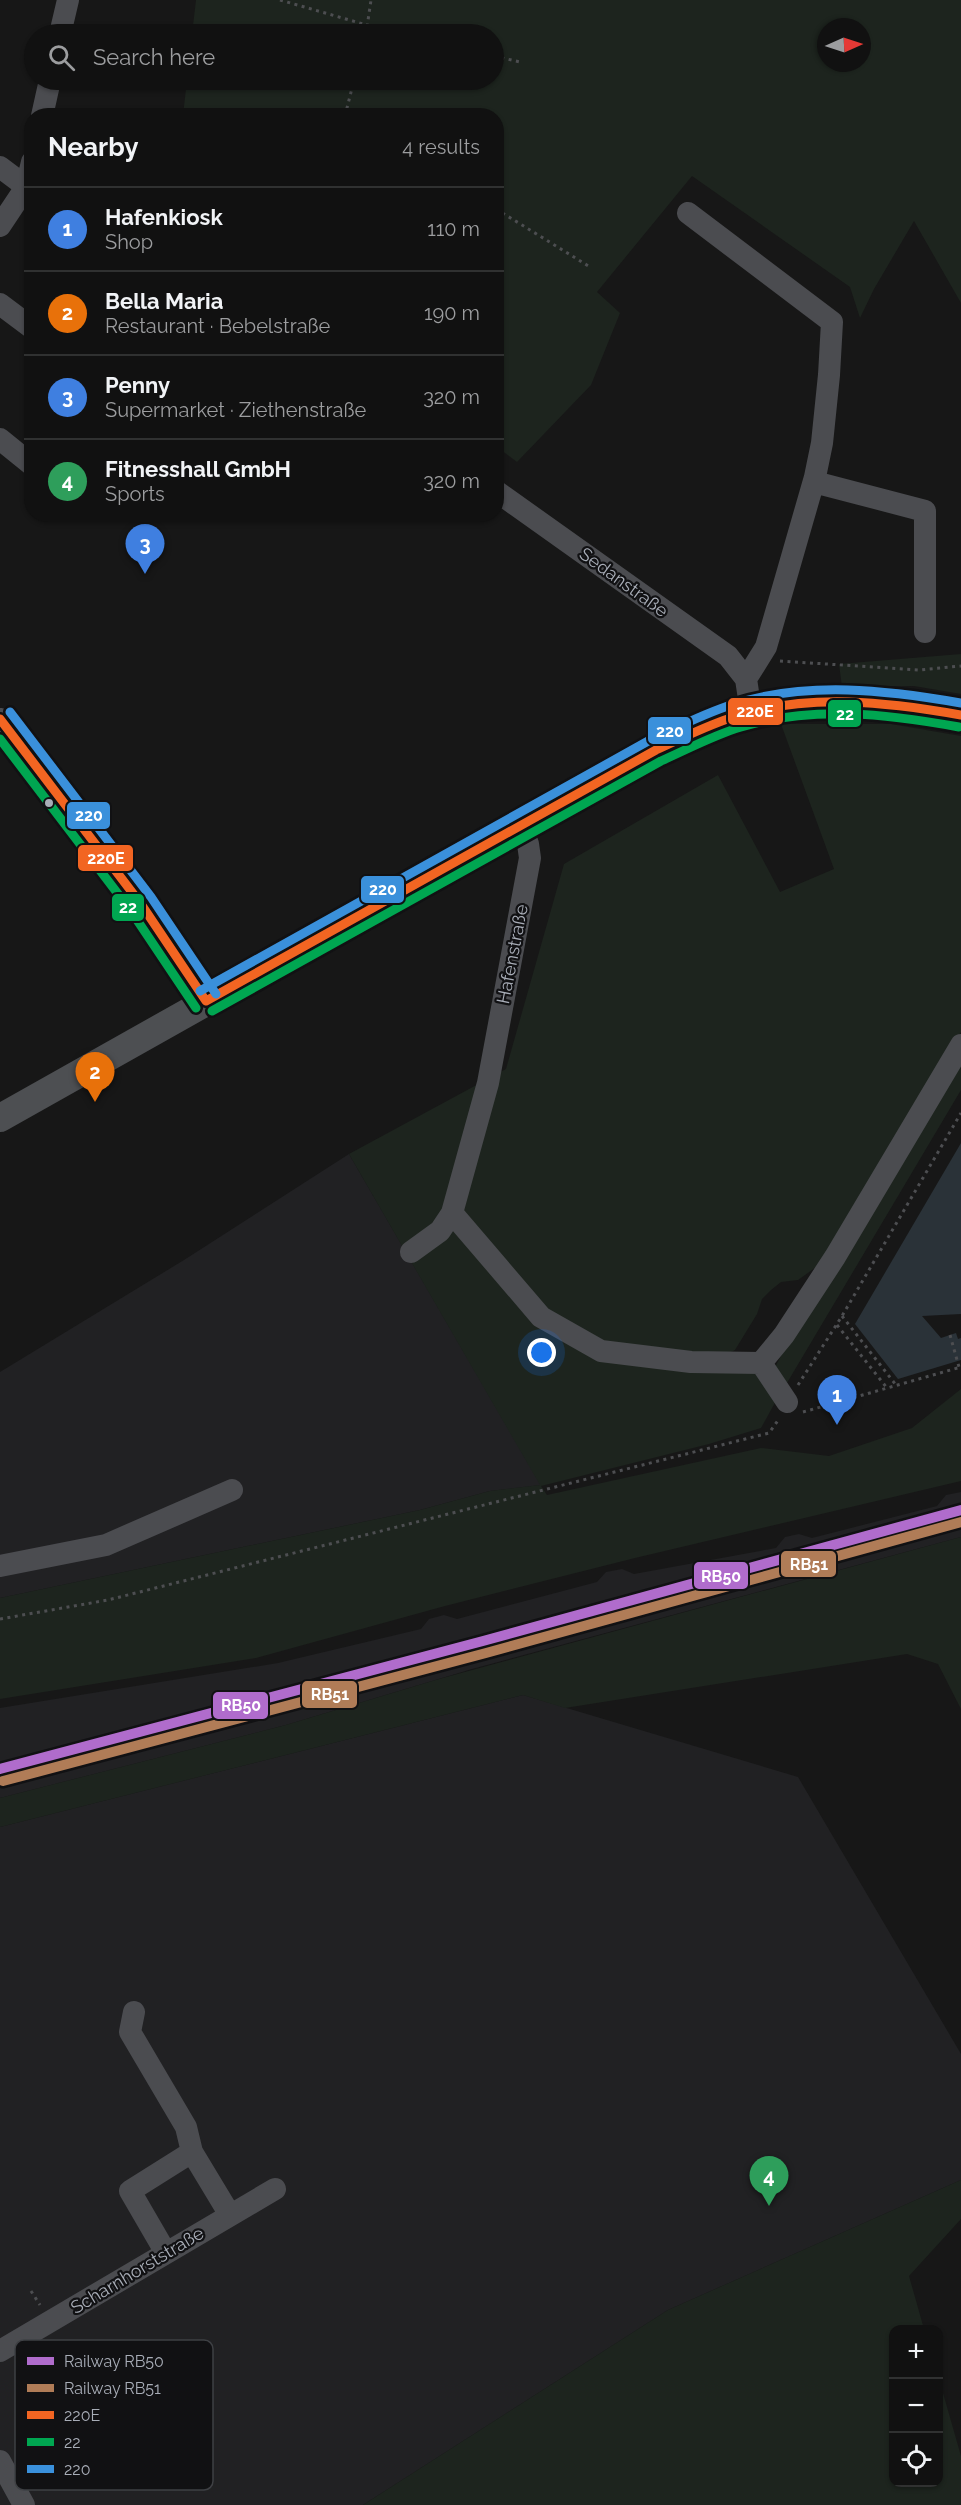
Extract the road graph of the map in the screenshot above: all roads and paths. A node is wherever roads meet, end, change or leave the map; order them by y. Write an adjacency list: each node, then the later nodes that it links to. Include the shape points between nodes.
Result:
1 (68, 0): 4 (street)
2 (280, 0): 5 (path)
3 (371, 0): 6 (path)
4 (62, 24)
5 (358, 24)
6 (368, 24)
7 (504, 58): 8 (path)
8 (520, 62)
9 (48, 90): 11 (street)
10 (352, 90): 12 (path)
11 (44, 108)
12 (347, 108)
13 (0, 167): 14 (street)
14 (24, 185)
15 (24, 195): 18 (street)
16 (688, 213): 24 (street, via 832,322 822,443)
17 (504, 214): 19 (path)
18 (0, 226)
19 (590, 267)
20 (0, 304): 21 (street)
21 (24, 322)
22 (0, 439): 23 (street)
23 (24, 458)
24 (814, 482): 26 (street, via 925,511); 28 (street, via 766,647)
25 (504, 497): 28 (street, Sedanstraße)
26 (925, 632)
27 (961, 666): 28 (path, via 919,669 790,661)
28 (751, 671): 29 (street, Sedanstraße)
29 (751, 712): 30 (main road, via 841,702 889,703); 32 (main road, via 656,750)
30 (961, 715)
31 (0, 719): 33 (street, via 141,904)
32 (521, 825): 33 (main road); 37 (street, Hafenstraße, via 530,858 488,1083)
33 (206, 1001): 36 (main road)
34 (961, 1045): 42 (street, via 835,1257)
35 (961, 1113): 39 (path)
36 (0, 1118)
37 (453, 1213): 38 (street, via 440,1231); 42 (street, via 541,1317 601,1351 691,1362)
38 (411, 1252)
39 (842, 1316): 40 (path); 44 (path)
40 (837, 1325): 45 (path); 46 (path)
41 (950, 1335): 43 (path)
42 (761, 1364): 46 (street)
43 (960, 1367): 44 (path)
44 (896, 1385): 45 (path)
45 (887, 1388): 46 (path)
46 (789, 1413): 49 (path, via 769,1433 108,1600)
47 (232, 1490): 48 (street, via 106,1545)
48 (0, 1566)
49 (0, 1619)
50 (134, 2012): 51 (street, via 130,2032 186,2127)
51 (192, 2152): 53 (street); 54 (street, via 129,2191)
52 (275, 2189): 53 (street, Scharnhorststraße)
53 (231, 2215): 54 (street, Scharnhorststraße)
54 (166, 2253): 57 (street, Scharnhorststraße)
55 (31, 2291): 56 (path)
56 (42, 2308)
57 (19, 2340)
58 (15, 2342): 59 (street, Scharnhorststraße)
59 (0, 2351)
60 (0, 2461): 61 (street)
61 (15, 2488)
62 (16, 2490): 63 (street)
63 (24, 2505)

